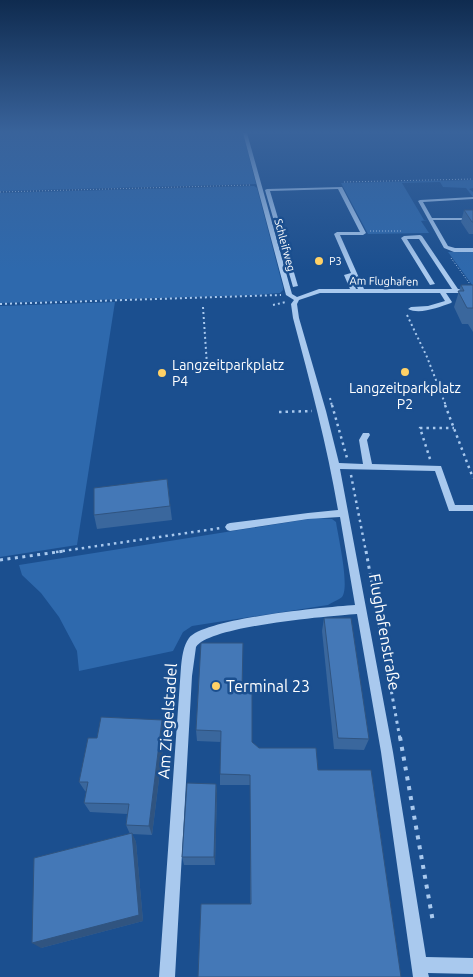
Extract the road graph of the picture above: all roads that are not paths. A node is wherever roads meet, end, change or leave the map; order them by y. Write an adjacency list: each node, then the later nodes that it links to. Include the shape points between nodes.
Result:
1 (257, 179): 14 (street, Schleifweg)
2 (473, 198): 3 (street, via 420,201)
3 (431, 219): 4 (street); 5 (street, via 446,247)
4 (473, 219)
5 (473, 250)
6 (354, 274): 8 (street, via 337,234 363,233 340,188 267,190); 9 (street, via 347,275); 10 (lane)
7 (432, 284): 13 (street, via 404,238 420,237)
8 (295, 286)
9 (353, 290): 10 (street, Am Flughafen); 14 (street, Am Flughafen, via 319,291)
10 (361, 290): 12 (street, Am Flughafen)
11 (473, 290): 13 (street, Am Flughafen)
12 (442, 292): 13 (street, Am Flughafen); 15 (street, via 449,302)
13 (457, 292)
14 (293, 297): 17 (street, Flughafenstraße)
15 (408, 309)
16 (366, 435): 18 (street, via 363,440)
17 (336, 466): 18 (street); 20 (street, Flughafenstraße)
18 (368, 466): 19 (street, via 438,468 452,509)
19 (473, 508)
20 (344, 513): 21 (street); 22 (street, Flughafenstraße)
21 (230, 527)
22 (362, 610): 24 (street, Flughafenstraße); 25 (street, Am Ziegelstadel, via 328,611 211,631 194,639 188,654)
23 (473, 966): 24 (street)
24 (421, 971)
25 (167, 977)

